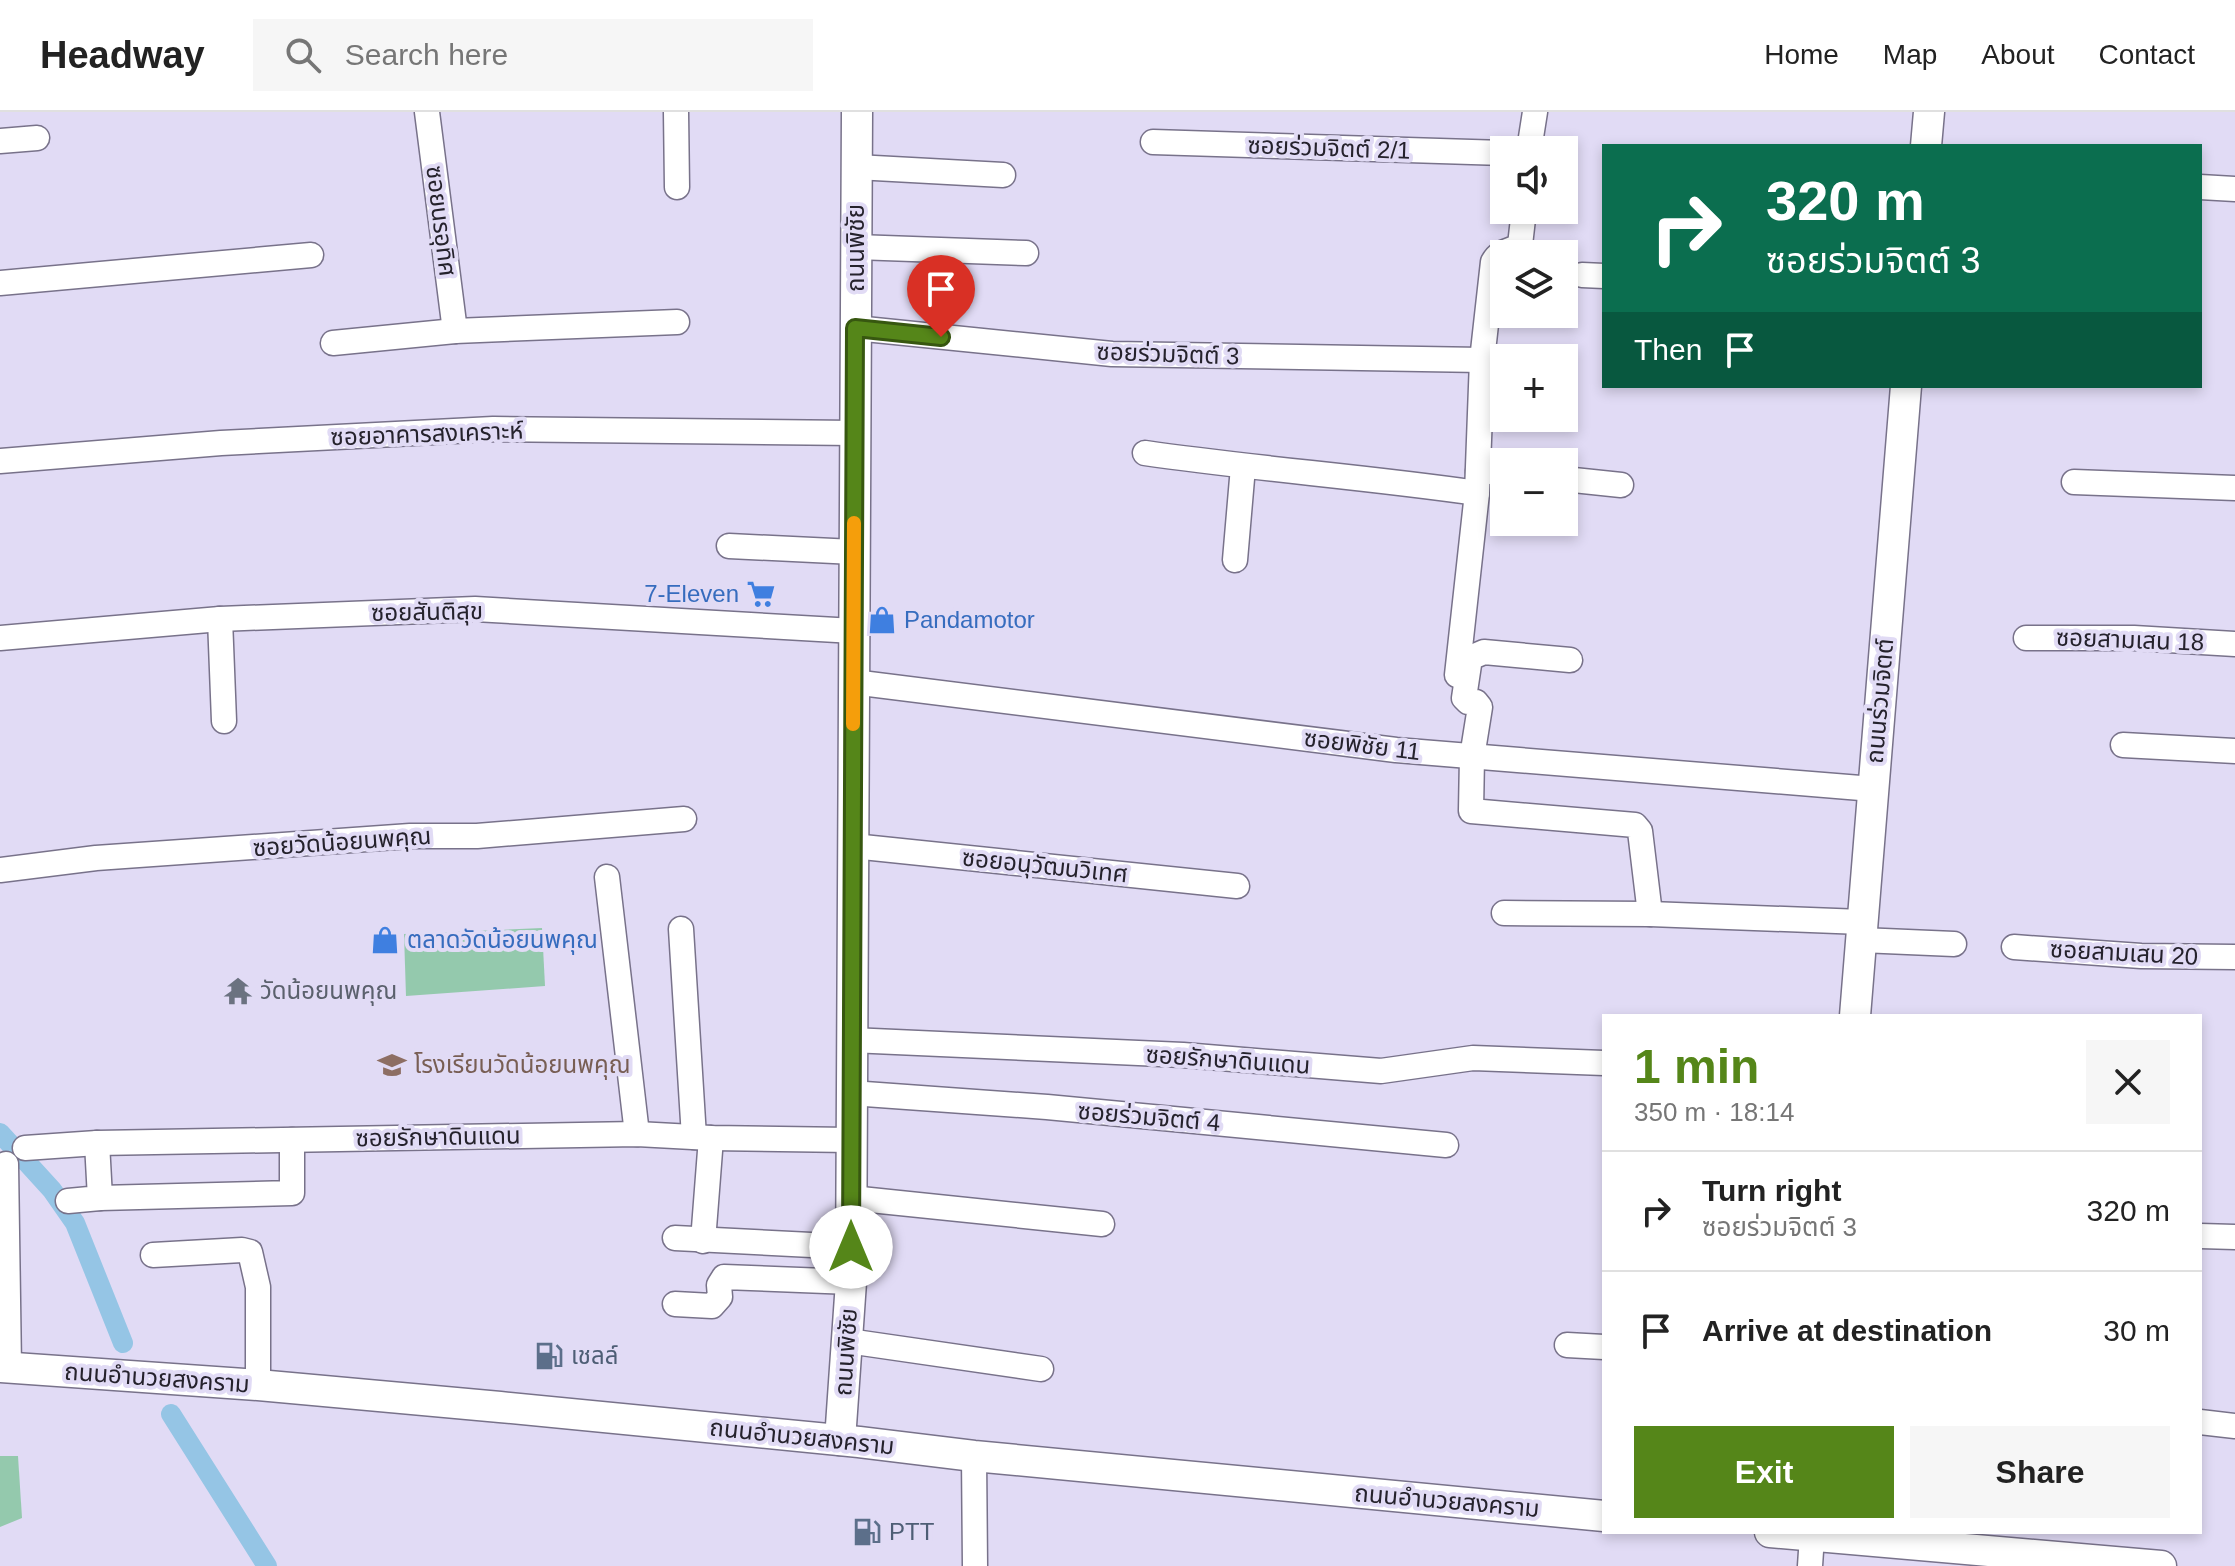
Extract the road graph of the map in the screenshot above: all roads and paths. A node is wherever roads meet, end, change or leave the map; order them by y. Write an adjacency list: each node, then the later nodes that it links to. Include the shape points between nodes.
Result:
1 (427, 112): 24 (street, ซอยนรอุทิศ)
2 (676, 112): 14 (street)
3 (857, 112): 12 (street, ถนนพิชัย)
4 (1535, 112): 6 (street)
5 (1929, 112): 10 (street)
6 (1531, 136)
7 (37, 138): 8 (street)
8 (0, 141)
9 (1153, 142): 11 (street, ซอยร่วมจิตต์ 2/1)
10 (1926, 144)
11 (1490, 153)
12 (856, 167): 13 (street); 18 (street, ถนนพิชัย)
13 (1003, 175)
14 (677, 187)
15 (2202, 187): 16 (street)
16 (2235, 189)
17 (1522, 224): 26 (street, via 1520,245 1493,262)
18 (856, 247): 19 (street); 23 (street, ถนนพิชัย)
19 (1026, 253)
20 (311, 255): 21 (street)
21 (0, 283)
22 (677, 322): 24 (street)
23 (855, 328): 26 (street, ซอยร่วมจิตต์ 3, via 1112,354); 28 (street, ถนนพิชัย)
24 (455, 331): 25 (street)
25 (333, 343)
26 (1482, 360): 34 (street)
27 (1906, 388): 53 (street, ถนนร่วมจิตต์)
28 (855, 433): 30 (street, ซอยอาคารสงเคราะห์, via 493,429); 39 (street, ถนนพิชัย)
29 (1145, 453): 31 (street)
30 (0, 461)
31 (1243, 467): 34 (street); 40 (street)
32 (1490, 478): 34 (street)
33 (1578, 480): 36 (street)
34 (1477, 482): 48 (street, via 1457,675)
35 (2074, 482): 37 (street)
36 (1621, 485)
37 (2235, 488)
38 (729, 546): 39 (street)
39 (854, 552): 42 (street, ถนนพิชัย)
40 (1235, 560)
41 (220, 619): 42 (street, ซอยสันติสุข, via 475,609); 43 (street, ซอยสันติสุข); 49 (street)
42 (854, 631): 47 (street, ถนนพิชัย)
43 (0, 638)
44 (2026, 638): 45 (street, ซอยสามเสน 18)
45 (2235, 644)
46 (1570, 660): 48 (street, via 1476,654 1470,658)
47 (853, 682): 52 (street, ซอยพิชัย 11); 55 (street, ถนนพิชัย)
48 (1465, 687): 52 (street, via 1465,700 1480,707)
49 (224, 721)
50 (2123, 745): 51 (street)
51 (2235, 751)
52 (1472, 757): 53 (street, ซอยพิชัย 11); 60 (street, via 1471,811 1635,825)
53 (1873, 789): 62 (street, ถนนร่วมจิตต์)
54 (684, 819): 56 (street, ซอยวัดน้อยนพคุณ, via 96,858)
55 (853, 846): 58 (street, ซอยอนุวัฒนวิเทศ); 67 (street, ถนนพิชัย)
56 (0, 870)
57 (607, 877): 70 (street)
58 (1237, 886)
59 (1504, 913): 60 (street)
60 (1650, 914): 62 (street)
61 (681, 929): 71 (street)
62 (1862, 931): 63 (street); 66 (street, ถนนร่วมจิตต์)
63 (1954, 944)
64 (2014, 947): 65 (street, ซอยสามเสน 20)
65 (2235, 957)
66 (1855, 1014)
67 (851, 1040): 68 (street, ซอยรักษาดินแดน, via 1183,1055 1381,1071 1473,1058); 69 (street, ถนนพิชัย)
68 (1602, 1063)
69 (851, 1093): 73 (street, ถนนพิชัย); 75 (street, ซอยร่วมจิตต์ 4)
70 (637, 1134): 71 (street, ซอยรักษาดินแดน); 72 (street, ซอยรักษาดินแดน)
71 (703, 1138): 73 (street, ซอยรักษาดินแดน); 85 (street)
72 (292, 1140): 74 (street, ซอยรักษาดินแดน); 78 (street, via 292,1193)
73 (850, 1140): 79 (street, ถนนพิชัย)
74 (97, 1143): 76 (street, ซอยรักษาดินแดน); 78 (street)
75 (1446, 1145)
76 (25, 1148)
77 (6, 1164): 93 (street)
78 (100, 1198): 80 (street)
79 (851, 1198): 81 (street); 86 (street, ถนนพิชัย)
80 (68, 1201)
81 (1102, 1224)
82 (2202, 1236): 83 (street)
83 (2235, 1237)
84 (675, 1238): 85 (street)
85 (703, 1241): 86 (street)
86 (851, 1247): 88 (street, ถนนพิชัย)
87 (153, 1255): 95 (street, via 250,1252 258,1287)
88 (851, 1282): 89 (street, via 724,1277 712,1306); 90 (street, ถนนพิชัย)
89 (675, 1304)
90 (848, 1341): 94 (street); 98 (street, ถนนพิชัย)
91 (1567, 1345): 92 (street)
92 (1602, 1347)
93 (4, 1367): 95 (street, ถนนอำนวยสงคราม)
94 (1041, 1369)
95 (258, 1385): 98 (street, ถนนอำนวยสงคราม)
96 (2202, 1422): 97 (street)
97 (2235, 1426)
98 (840, 1440): 99 (street, ถนนอำนวยสงคราม)
99 (974, 1456): 100 (street, ถนนอำนวยสงคราม); 104 (street)
100 (1602, 1516)
101 (1776, 1534): 102 (street)
102 (1812, 1545): 103 (street)
103 (2074, 1562): 105 (street)
104 (975, 1566)
105 (2161, 1566)

